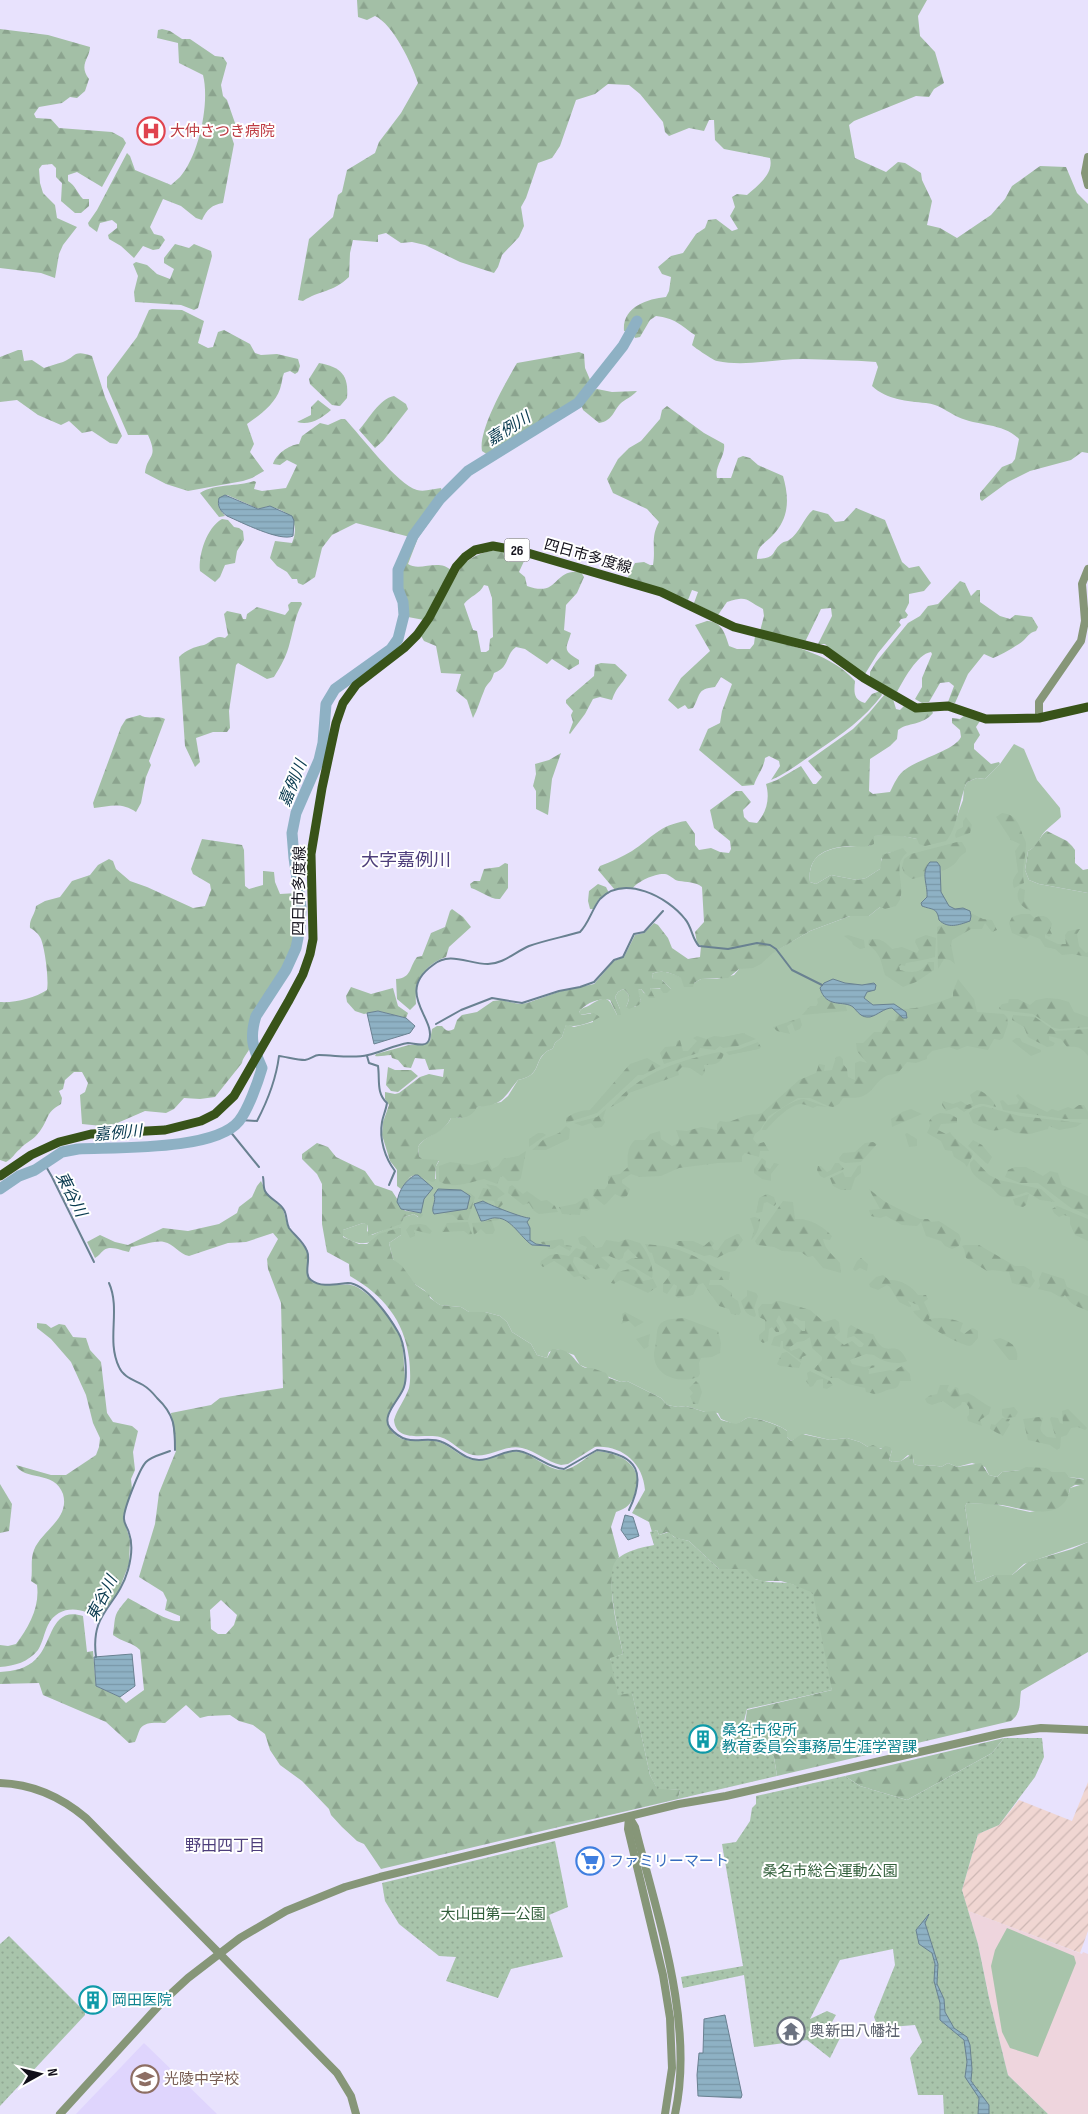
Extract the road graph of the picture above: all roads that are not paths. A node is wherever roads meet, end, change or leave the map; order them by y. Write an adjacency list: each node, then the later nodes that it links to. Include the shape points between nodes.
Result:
1 (1088, 157): 2 (street, via 1085,173)
2 (1088, 185)
3 (1088, 569): 5 (street, via 1082,584 1085,621 1081,641 1039,702)
4 (1088, 707): 5 (main road, 四日市多度線 / 26)
5 (1039, 718): 6 (main road, 四日市多度線 / 26, via 981,718 948,706 916,708 864,678 825,650 734,626 661,592 521,551 493,546 475,550 456,567 418,634 356,685 343,703 322,788 311,854 313,939 310,954 303,974 241,1085 226,1105 201,1122 166,1130 91,1134 59,1142 31,1155)
6 (0, 1176)
7 (1088, 1730): 9 (street, via 1041,1728 1003,1733)
8 (0, 1783): 10 (street, via 39,1790 77,1810)
9 (629, 1817): 10 (street, via 345,1887 286,1912); 13 (street, via 628,1829 670,2018 672,2068); 14 (street, via 635,1827 676,2001 680,2048)
10 (219, 1953): 11 (street, via 163,2001); 12 (street, via 337,2073 351,2096)
11 (60, 2114)
12 (356, 2114)
13 (664, 2114)
14 (675, 2114)

